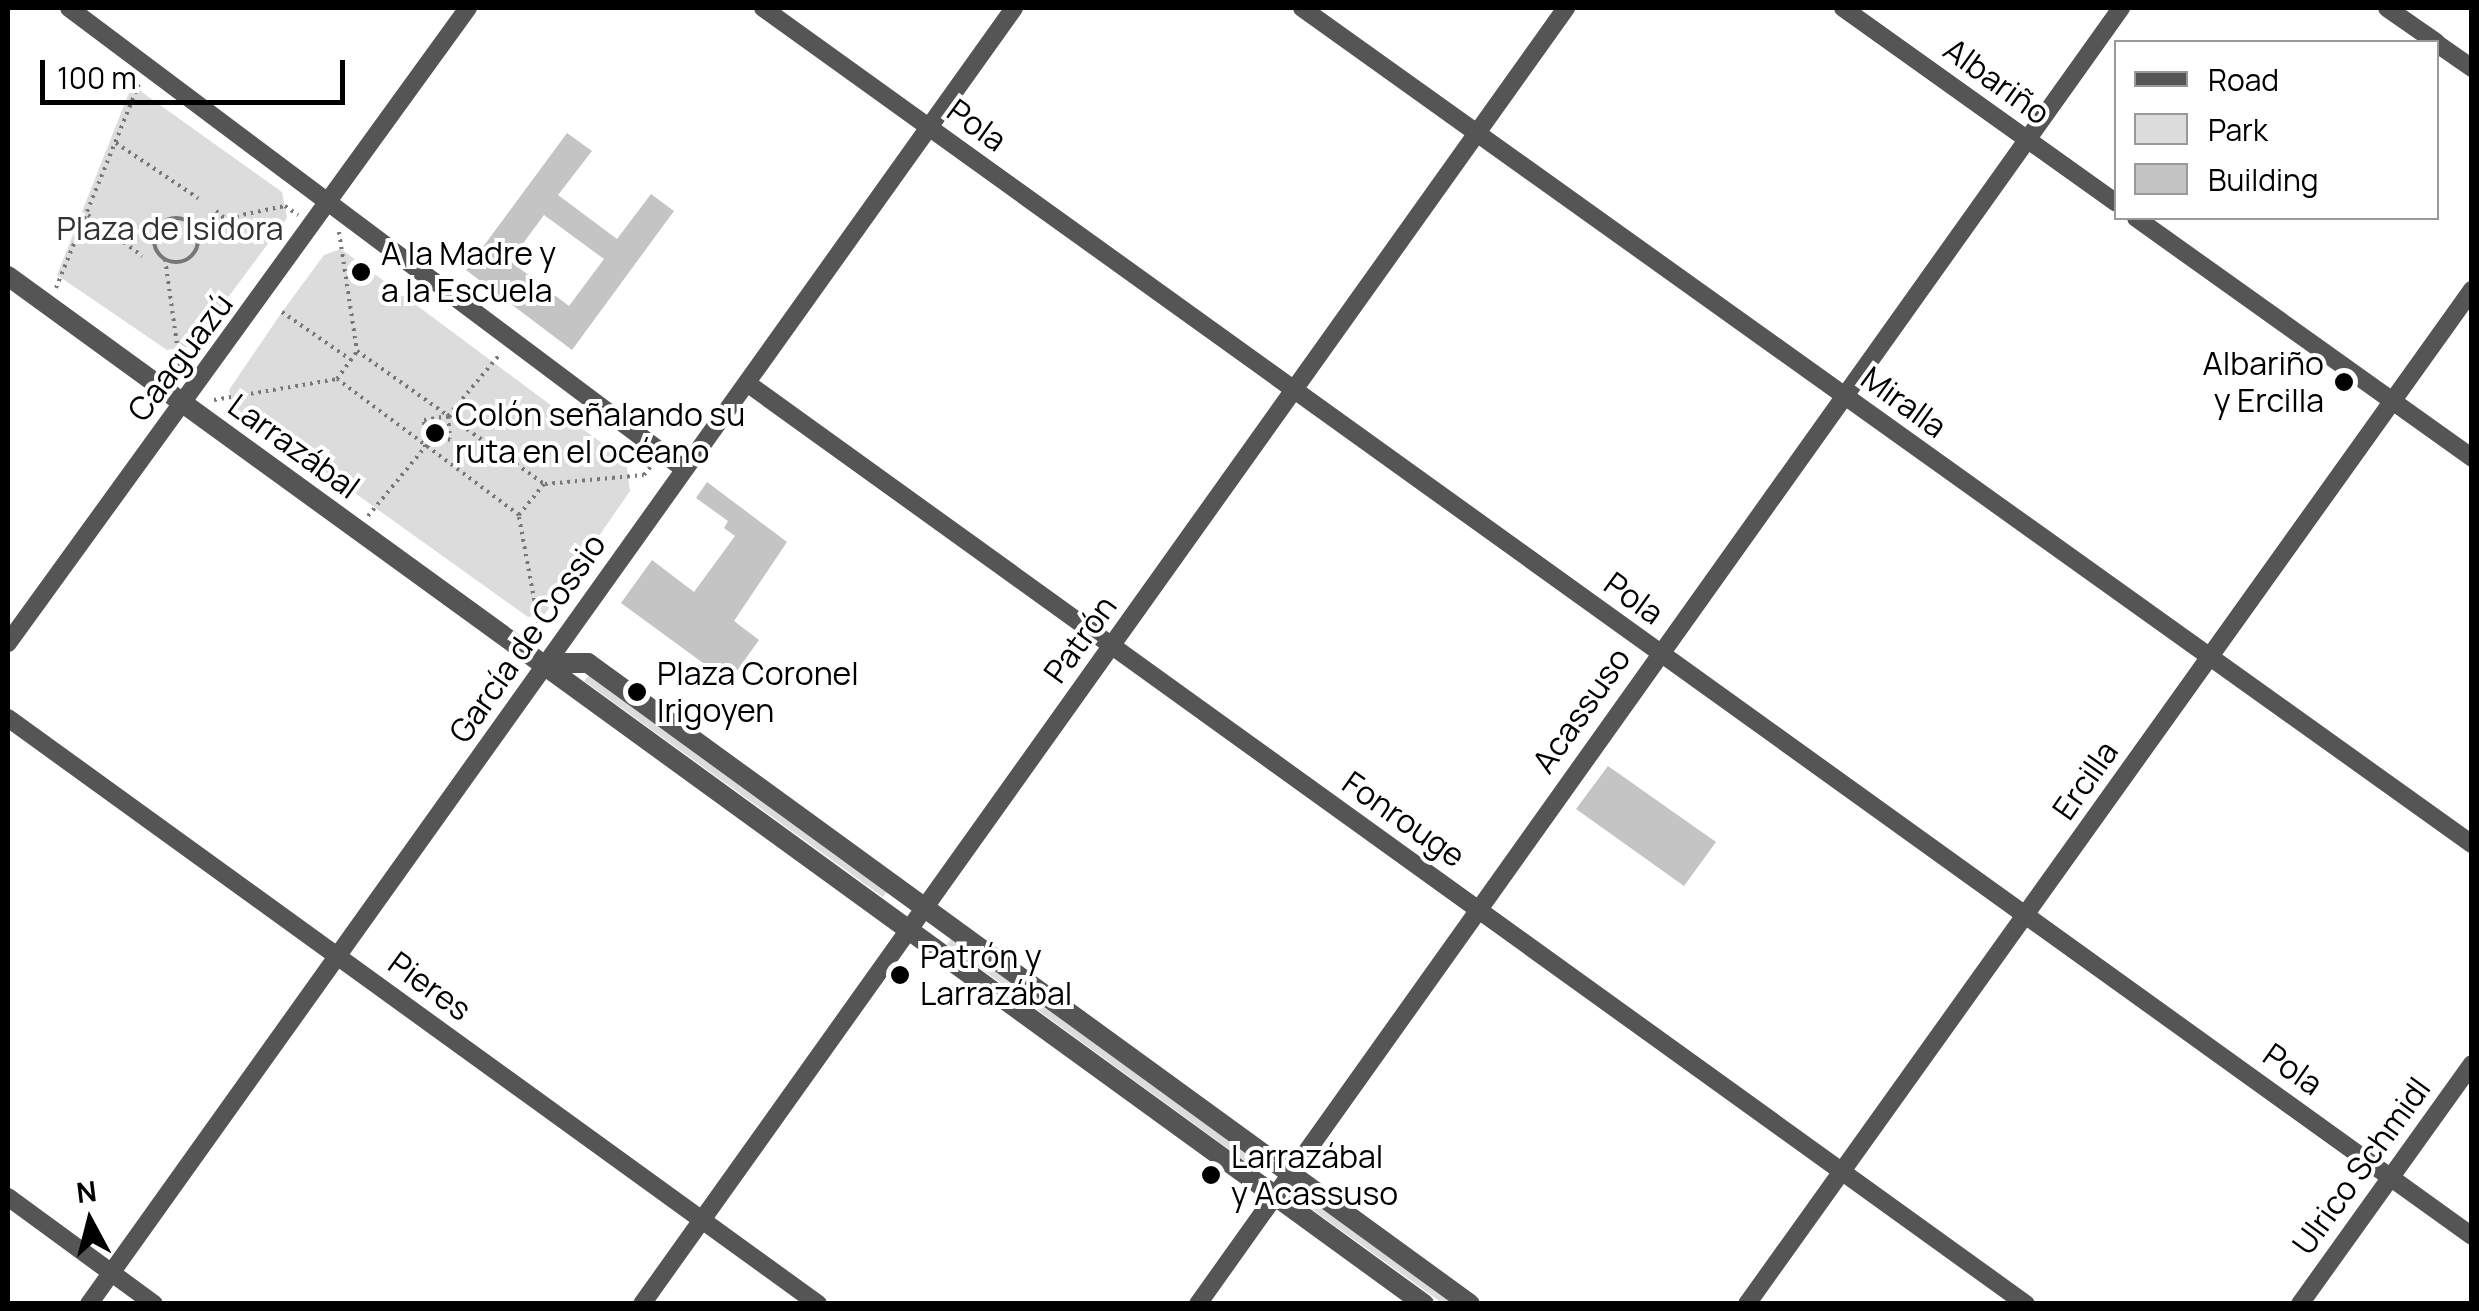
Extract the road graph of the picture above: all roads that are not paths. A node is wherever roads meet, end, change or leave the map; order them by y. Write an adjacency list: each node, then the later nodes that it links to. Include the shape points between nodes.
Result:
1 (69, 8): 17 (street)
2 (468, 8): 17 (street, Caaguazú)
3 (763, 8): 13 (street, Pola)
4 (1014, 8): 13 (street, García de Cossio)
5 (1302, 8): 14 (street, Miralla)
6 (1566, 8): 14 (street, Patrón)
7 (1843, 8): 15 (street, Albariño)
8 (2121, 8): 15 (street, Acassuso)
9 (2387, 8): 10 (street)
10 (2432, 40)
11 (2439, 45): 12 (street)
12 (2472, 68)
13 (928, 127): 21 (street, García de Cossio); 22 (street, Pola)
14 (1478, 133): 22 (street, Patrón); 23 (street, Miralla)
15 (2028, 140): 16 (street, Albariño); 23 (street, Acassuso)
16 (2114, 203)
17 (331, 204): 24 (street, Caaguazú); 27 (street)
18 (2139, 220): 25 (street)
19 (8, 276): 24 (street, Larrazábal)
20 (2472, 290): 25 (street, Ercilla)
21 (747, 383): 27 (street, García de Cossio); 29 (street, Fonrouge)
22 (1294, 391): 29 (street, Patrón); 30 (street, Pola)
23 (1844, 396): 30 (street, Acassuso); 31 (street, Miralla)
24 (183, 402): 28 (street, Caaguazú); 32 (street, Larrazábal)
25 (2391, 402): 26 (street); 31 (street, Ercilla)
26 (2472, 458)
27 (684, 469): 32 (street, García de Cossio)
28 (8, 642)
29 (1111, 648): 35 (street, Patrón); 36 (street, Fonrouge)
30 (1659, 652): 36 (street, Acassuso); 37 (street, Pola)
31 (2208, 657): 34 (street, Miralla); 37 (street, Ercilla)
32 (547, 663): 35 (street, via 588,662); 38 (street, Larrazábal); 39 (street, García de Cossio)
33 (8, 718): 39 (street, Pieres)
34 (2472, 844)
35 (925, 908): 38 (street, Patrón); 42 (street)
36 (1478, 908): 41 (street, Fonrouge); 42 (street, Acassuso)
37 (2026, 915): 41 (street, Ercilla); 43 (street, Pola)
38 (909, 930): 44 (street, Larrazábal); 46 (street, Patrón)
39 (338, 956): 46 (street, Pieres); 48 (street, García de Cossio)
40 (2472, 1064): 43 (street, Ulrico Schmidl)
41 (1842, 1170): 56 (street, Ercilla); 57 (street, Fonrouge)
42 (1288, 1174): 44 (street, Acassuso); 55 (street)
43 (2392, 1175): 47 (street, Pola); 58 (street, Ulrico Schmidl)
44 (1274, 1194): 53 (street, Acassuso); 54 (street, Larrazábal)
45 (8, 1197): 48 (street)
46 (703, 1220): 51 (street, Patrón); 52 (street, Pieres)
47 (2472, 1236)
48 (111, 1273): 49 (street, García de Cossio); 50 (street)
49 (89, 1304)
50 (154, 1304)
51 (642, 1304)
52 (818, 1304)
53 (1198, 1304)
54 (1424, 1304)
55 (1470, 1304)
56 (1747, 1304)
57 (2026, 1304)
58 (2300, 1304)

